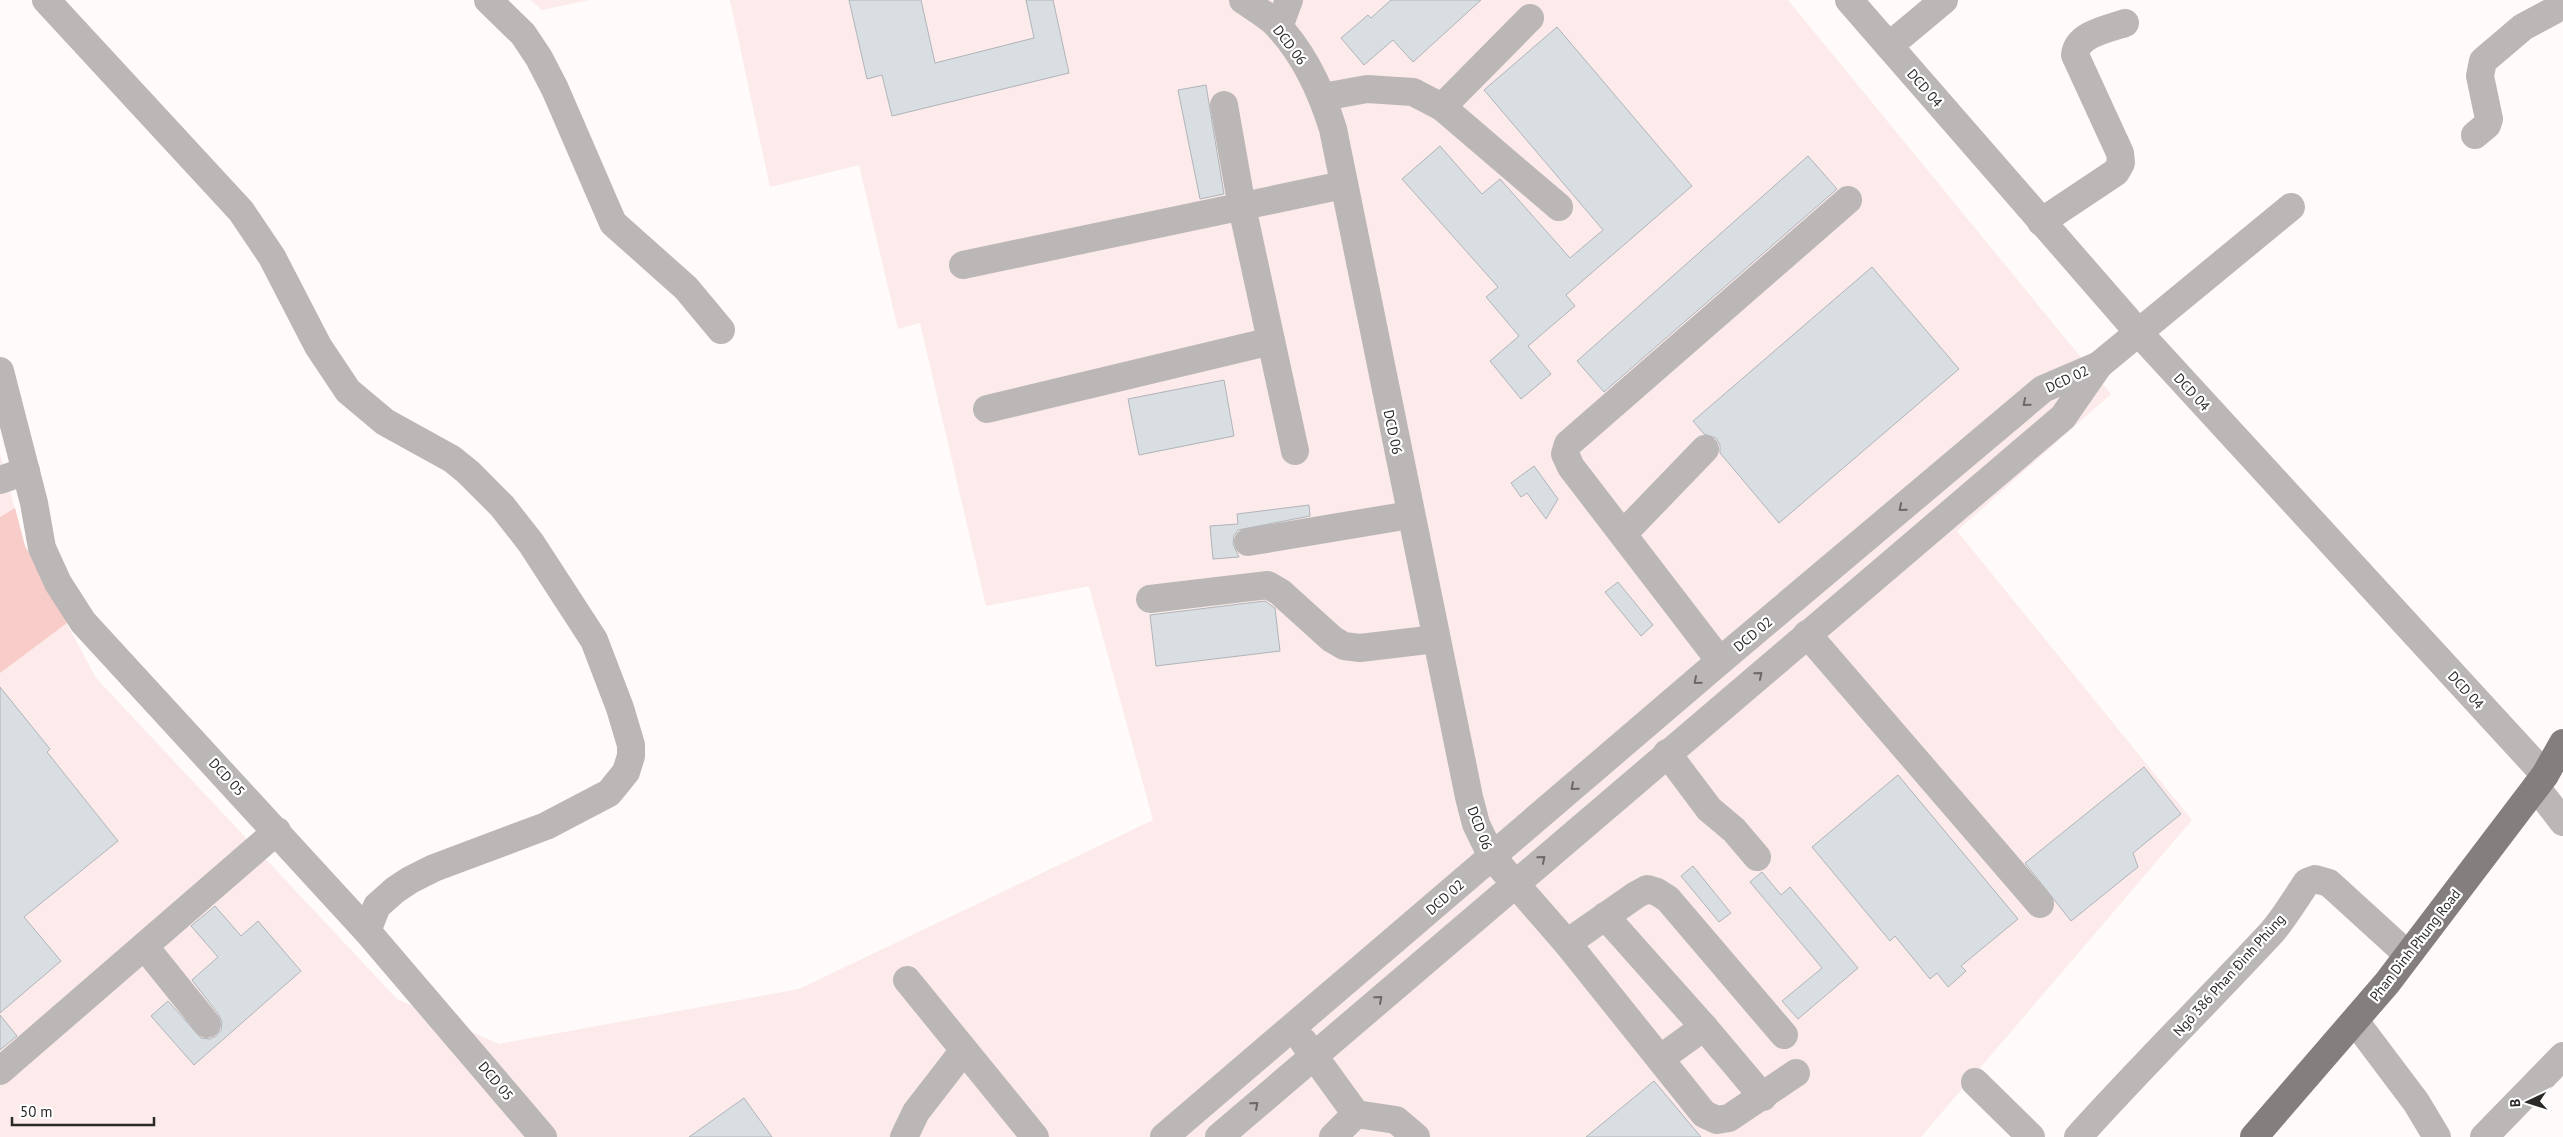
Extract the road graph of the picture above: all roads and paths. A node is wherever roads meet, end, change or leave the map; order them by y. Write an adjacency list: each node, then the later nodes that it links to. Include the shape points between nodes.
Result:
1 (46, 0): 51 (street, via 241,211 272,256 318,346 348,391 385,422 452,459 502,506 531,543 594,640 620,708 631,756 626,772 609,794 546,826 410,880 377,906)
2 (488, 0): 23 (street, via 523,34 539,58 613,223 686,288)
3 (1243, 0): 10 (street, DCD 06)
4 (1289, 0): 10 (street)
5 (1850, 0): 11 (street, DCD 04)
6 (1944, 0): 11 (street)
7 (2560, 0): 15 (street, via 2553,11 2523,27 2483,61 2480,76 2489,118 2487,125)
8 (1530, 18): 14 (street)
9 (2125, 23): 21 (street, via 2082,40 2075,55 2103,112 2120,153 2121,164 2116,172)
10 (1279, 28): 12 (street, DCD 06, via 1306,64)
11 (1889, 46): 21 (street, DCD 04)
12 (1323, 97): 14 (street, via 1386,89 1413,92); 16 (street, DCD 06, via 1333,129)
13 (1224, 105): 18 (street)
14 (1442, 107): 19 (street)
15 (2474, 135)
16 (1343, 185): 18 (street); 34 (street, DCD 06)
17 (1848, 200): 35 (street, via 1568,444 1565,454 1571,467)
18 (1242, 207): 22 (street); 25 (street)
19 (1559, 207)
20 (2291, 207): 24 (street)
21 (2041, 222): 24 (street, DCD 04)
22 (963, 264)
23 (721, 330)
24 (2139, 333): 26 (street); 43 (street, DCD 04)
25 (1271, 341): 28 (street); 31 (street)
26 (2099, 364): 38 (street, DCD 02, via 2063,417); 40 (street, DCD 02, one-way to 40, via 2042,389)
27 (1, 377): 29 (street, DCD 05)
28 (987, 409)
29 (5, 412): 32 (street, DCD 05)
30 (1705, 449): 35 (street)
31 (1295, 451)
32 (26, 471): 33 (street); 45 (street, DCD 05, via 42,548 58,583 84,622)
33 (0, 480)
34 (1410, 515): 36 (street); 39 (street, DCD 06)
35 (1623, 534): 40 (street)
36 (1248, 542)
37 (1150, 599): 39 (street, via 1268,585 1344,646 1360,648)
38 (1807, 634): 42 (street, DCD 02, one-way to 38); 49 (street)
39 (1436, 639): 46 (street, DCD 06, via 1476,824)
40 (1720, 661): 46 (street, DCD 02, one-way to 46)
41 (2563, 743): 43 (main road, Phan Dinh Phung Road)
42 (1667, 753): 47 (street, via 1709,809 1734,830); 48 (street, DCD 02, one-way to 42)
43 (2540, 781): 44 (street, DCD 04); 54 (main road, Phan Dinh Phung Road)
44 (2563, 822)
45 (278, 831): 51 (street, DCD 05); 53 (street)
46 (1492, 857): 48 (street, DCD 06); 59 (street, DCD 02)
47 (1756, 857)
48 (1516, 882): 52 (street, DCD 06); 62 (street, DCD 02, one-way to 48)
49 (2040, 904)
50 (1604, 916): 52 (street); 58 (street); 60 (street, via 1647,889 1668,899)
51 (367, 931): 70 (street, DCD 05)
52 (1567, 943): 64 (street, DCD 06)
53 (145, 946): 57 (street); 65 (street)
54 (2408, 955): 56 (main road, Phan Dinh Phung Road); 78 (street, Ngõ 386 Phan Đình Phùng, via 2329,883 2315,879 2307,882 2272,931)
55 (907, 980): 61 (street)
56 (2355, 1021): 79 (main road, Phan Dinh Phung Road); 80 (street, via 2416,1102)
57 (208, 1024)
58 (1704, 1027): 64 (street); 68 (street)
59 (1292, 1028): 62 (street); 73 (street, DCD 02)
60 (1784, 1035)
61 (964, 1050): 71 (street, via 916,1112); 72 (street)
62 (1314, 1054): 69 (street); 74 (street, DCD 02, one-way to 62)
63 (2563, 1056): 81 (street)
64 (1661, 1058): 68 (street, DCD 06, via 1704,1114 1716,1120 1729,1118)
65 (0, 1071)
66 (1796, 1073): 68 (street, DCD 06)
67 (1975, 1082): 77 (street)
68 (1762, 1097)
69 (1356, 1114): 75 (street); 76 (street, via 1396,1120)
70 (543, 1137)
71 (904, 1137)
72 (1035, 1137)
73 (1164, 1137)
74 (1218, 1137)
75 (1333, 1137)
76 (1416, 1137)
77 (2031, 1137)
78 (2078, 1137)
79 (2254, 1137)
80 (2437, 1137)
81 (2484, 1137)

